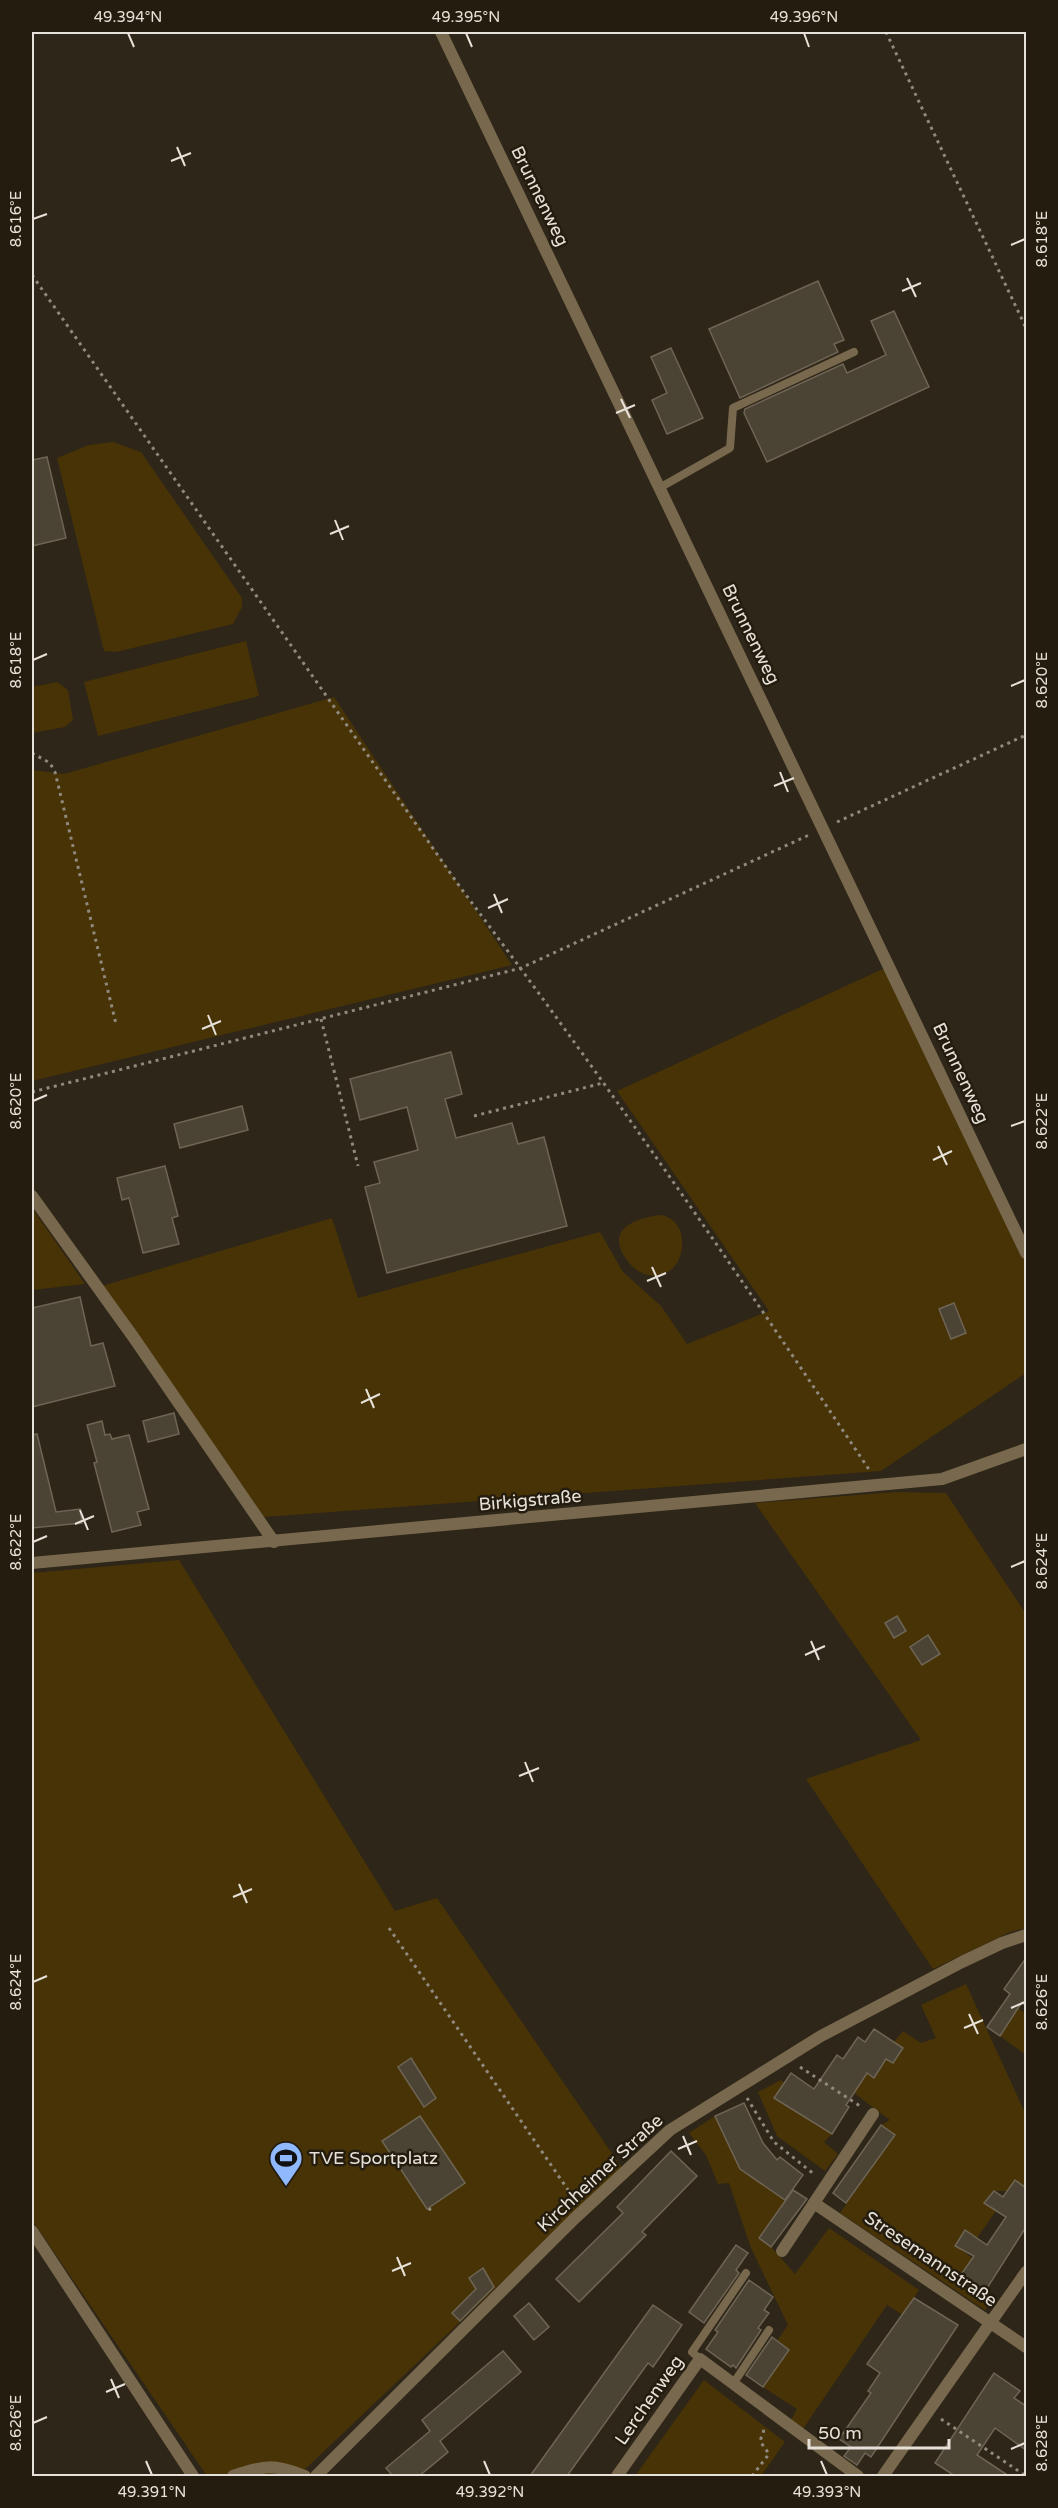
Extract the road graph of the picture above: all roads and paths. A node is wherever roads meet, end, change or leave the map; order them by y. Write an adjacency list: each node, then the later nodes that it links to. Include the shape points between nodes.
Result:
1 (441, 32): 6 (street, Brunnenweg)
2 (886, 32): 4 (path)
3 (32, 275): 10 (path, via 460,887)
4 (1026, 328)
5 (854, 352): 6 (lane, via 733,408 730,448)
6 (661, 487): 9 (street, Brunnenweg)
7 (1026, 735): 9 (path)
8 (32, 753): 12 (path, via 56,772)
9 (824, 828): 10 (path); 18 (street, Brunnenweg)
10 (521, 968): 11 (path); 13 (path)
11 (321, 1019): 14 (path); 16 (path)
12 (116, 1024)
13 (603, 1083): 15 (path); 20 (path)
14 (32, 1092)
15 (474, 1116)
16 (358, 1166)
17 (32, 1196): 21 (street)
18 (1026, 1253)
19 (1026, 1449): 20 (street, Birkigstraße, via 942,1479)
20 (880, 1485): 21 (street, Birkigstraße)
21 (274, 1542): 22 (street, Birkigstraße)
22 (32, 1563)
23 (389, 1928): 31 (path)
24 (1026, 1935): 25 (street, Kirchheimer Straße, via 962,1962)
25 (786, 2058): 26 (street, Kirchheimer Straße); 27 (path)
26 (740, 2086): 28 (path, via 774,2142); 31 (street, Kirchheimer Straße, via 670,2130)
27 (873, 2114): 28 (street)
28 (826, 2183): 29 (street)
29 (814, 2203): 34 (street); 37 (street, Stresemannstraße)
30 (429, 2208): 32 (path)
31 (582, 2211): 47 (street, Kirchheimer Straße)
32 (432, 2213)
33 (32, 2231): 44 (street)
34 (782, 2251)
35 (1026, 2272): 37 (street)
36 (746, 2273): 40 (lane, via 692,2352)
37 (991, 2321): 39 (street, Stresemannstraße); 43 (street)
38 (769, 2330): 41 (lane)
39 (1026, 2347)
40 (700, 2359): 41 (street, Lerchenweg); 48 (street, Lerchenweg)
41 (734, 2384): 42 (street, Lerchenweg)
42 (771, 2411): 49 (path, via 760,2441 769,2454); 50 (street, Lerchenweg)
43 (930, 2412): 51 (street); 52 (path)
44 (193, 2476)
45 (232, 2476): 46 (street, via 280,2466)
46 (306, 2476)
47 (315, 2476)
48 (617, 2476)
49 (752, 2476)
50 (858, 2476)
51 (883, 2476)
52 (1026, 2476)

